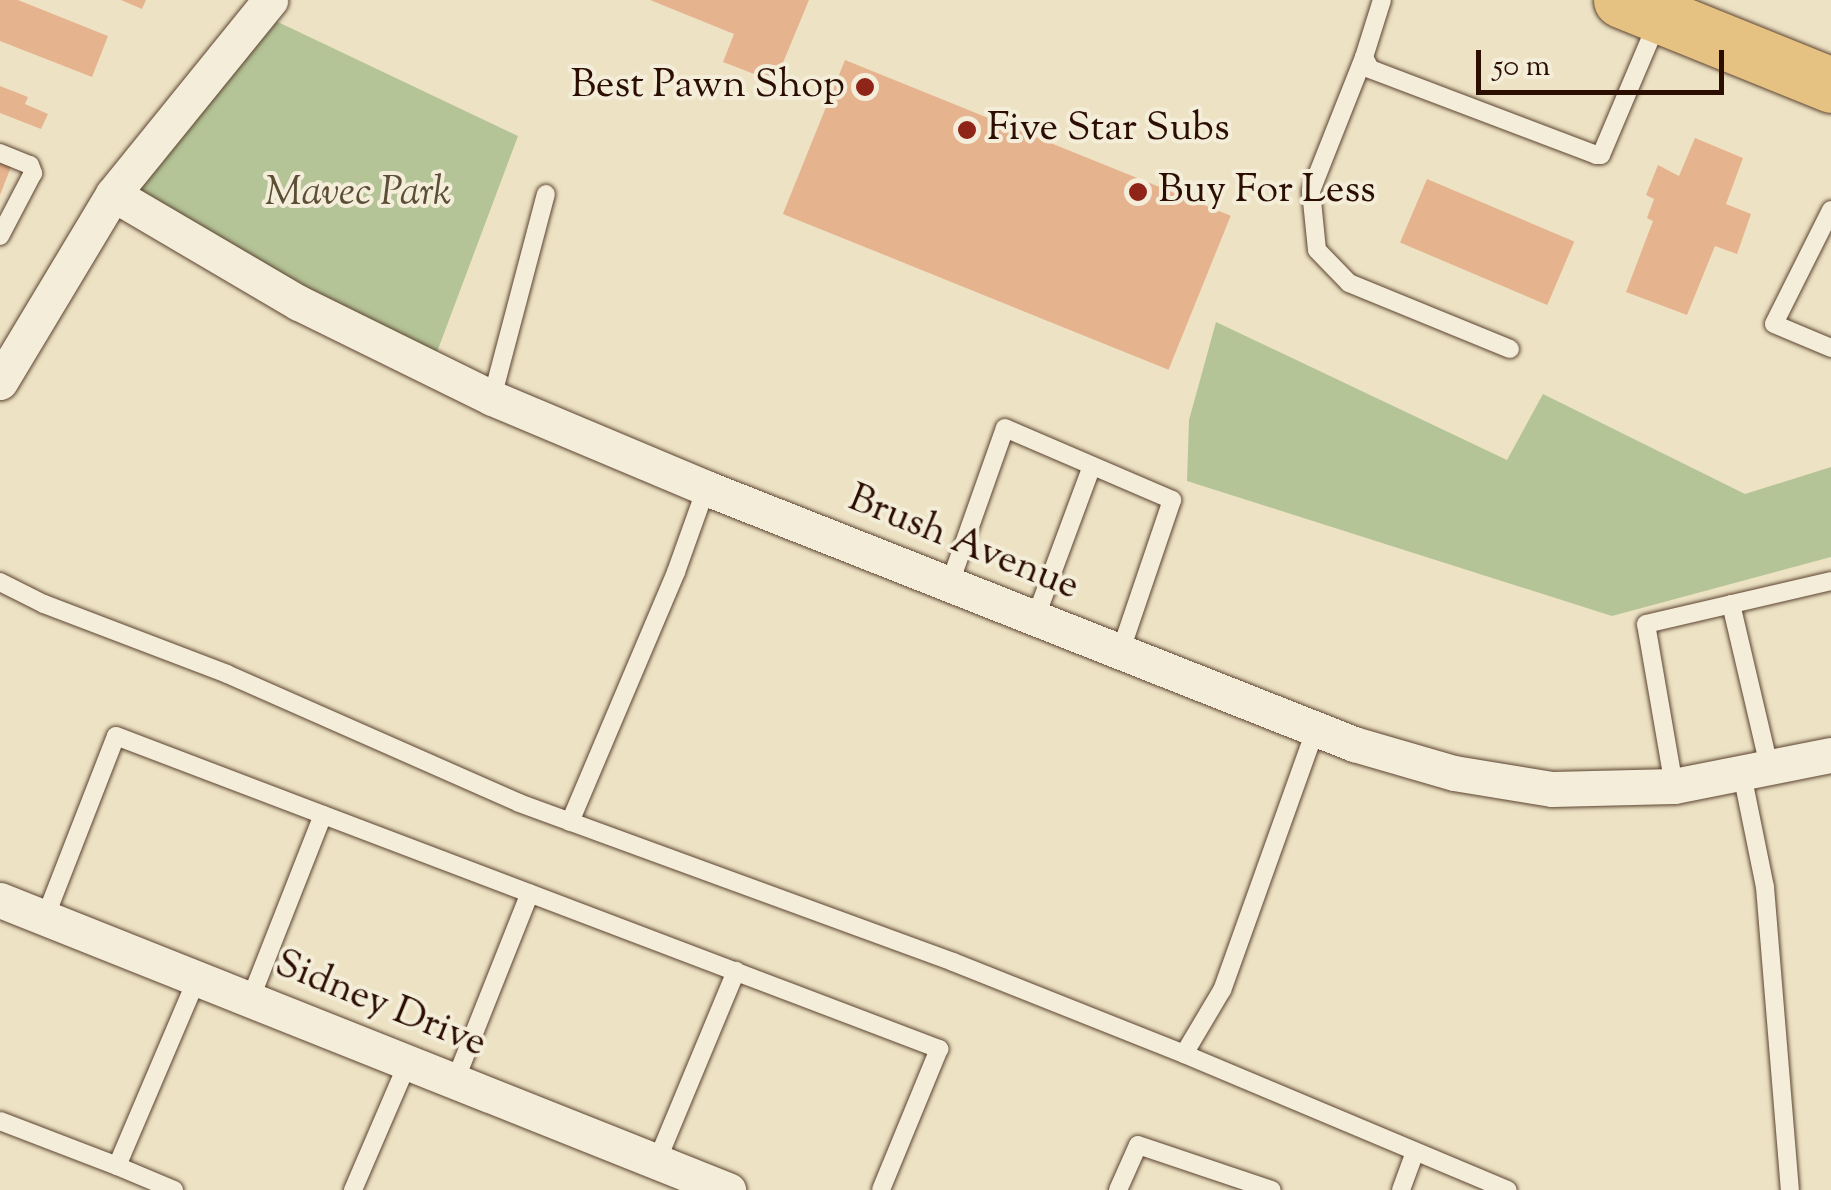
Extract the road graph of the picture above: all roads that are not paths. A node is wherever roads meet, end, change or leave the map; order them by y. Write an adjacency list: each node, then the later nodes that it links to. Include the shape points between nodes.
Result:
1 (270, 0): 7 (street)
2 (1382, 0): 4 (lane)
3 (1640, 8): 4 (lane, via 1601,155 1370,69); 5 (main road)
4 (1364, 58): 12 (lane, via 1310,191 1317,250 1349,283)
5 (1831, 85)
6 (0, 153): 10 (lane, via 30,166 33,174)
7 (113, 194): 13 (street); 14 (street, Brush Avenue, via 299,303)
8 (546, 194): 14 (lane)
9 (1831, 210): 11 (lane, via 1774,324)
10 (0, 236)
11 (1831, 348)
12 (1510, 349)
13 (0, 382)
14 (492, 398): 16 (street, Brush Avenue)
15 (1092, 466): 19 (lane, via 1005,428); 21 (lane); 22 (lane, via 1172,500)
16 (706, 488): 19 (street, Brush Avenue); 28 (lane)
17 (1831, 581): 20 (lane)
18 (0, 582): 28 (lane)
19 (950, 584): 21 (street, Brush Avenue)
20 (1732, 604): 25 (lane); 26 (lane, via 1646,624)
21 (1035, 619): 22 (street, Brush Avenue)
22 (1120, 653): 23 (street, Brush Avenue)
23 (1316, 728): 26 (street, Brush Avenue, via 1454,773 1513,783 1552,789); 35 (lane, via 1222,990)
24 (1831, 755): 25 (street, Brush Avenue)
25 (1755, 770): 26 (street, Brush Avenue); 50 (lane)
26 (1674, 786)
27 (323, 815): 29 (lane); 31 (lane, via 116,736); 34 (lane)
28 (570, 822): 35 (lane)
29 (530, 893): 32 (lane); 37 (lane)
30 (0, 900): 31 (street, Sidney Drive)
31 (45, 918): 33 (street, Sidney Drive)
32 (736, 972): 40 (lane); 45 (lane, via 939,1048)
33 (197, 978): 34 (street, Sidney Drive); 41 (lane)
34 (250, 1000): 36 (street, Sidney Drive)
35 (1184, 1054): 39 (lane)
36 (408, 1062): 37 (street, Sidney Drive); 43 (lane)
37 (455, 1081): 40 (street, Sidney Drive)
38 (0, 1120): 41 (lane)
39 (1415, 1152): 48 (lane); 49 (lane)
40 (656, 1161): 44 (street, Sidney Drive)
41 (117, 1166): 42 (lane)
42 (174, 1190)
43 (353, 1190)
44 (728, 1190)
45 (882, 1190)
46 (1118, 1190): 47 (lane, via 1138,1145)
47 (1272, 1190)
48 (1401, 1190)
49 (1508, 1190)
50 (1790, 1190)

